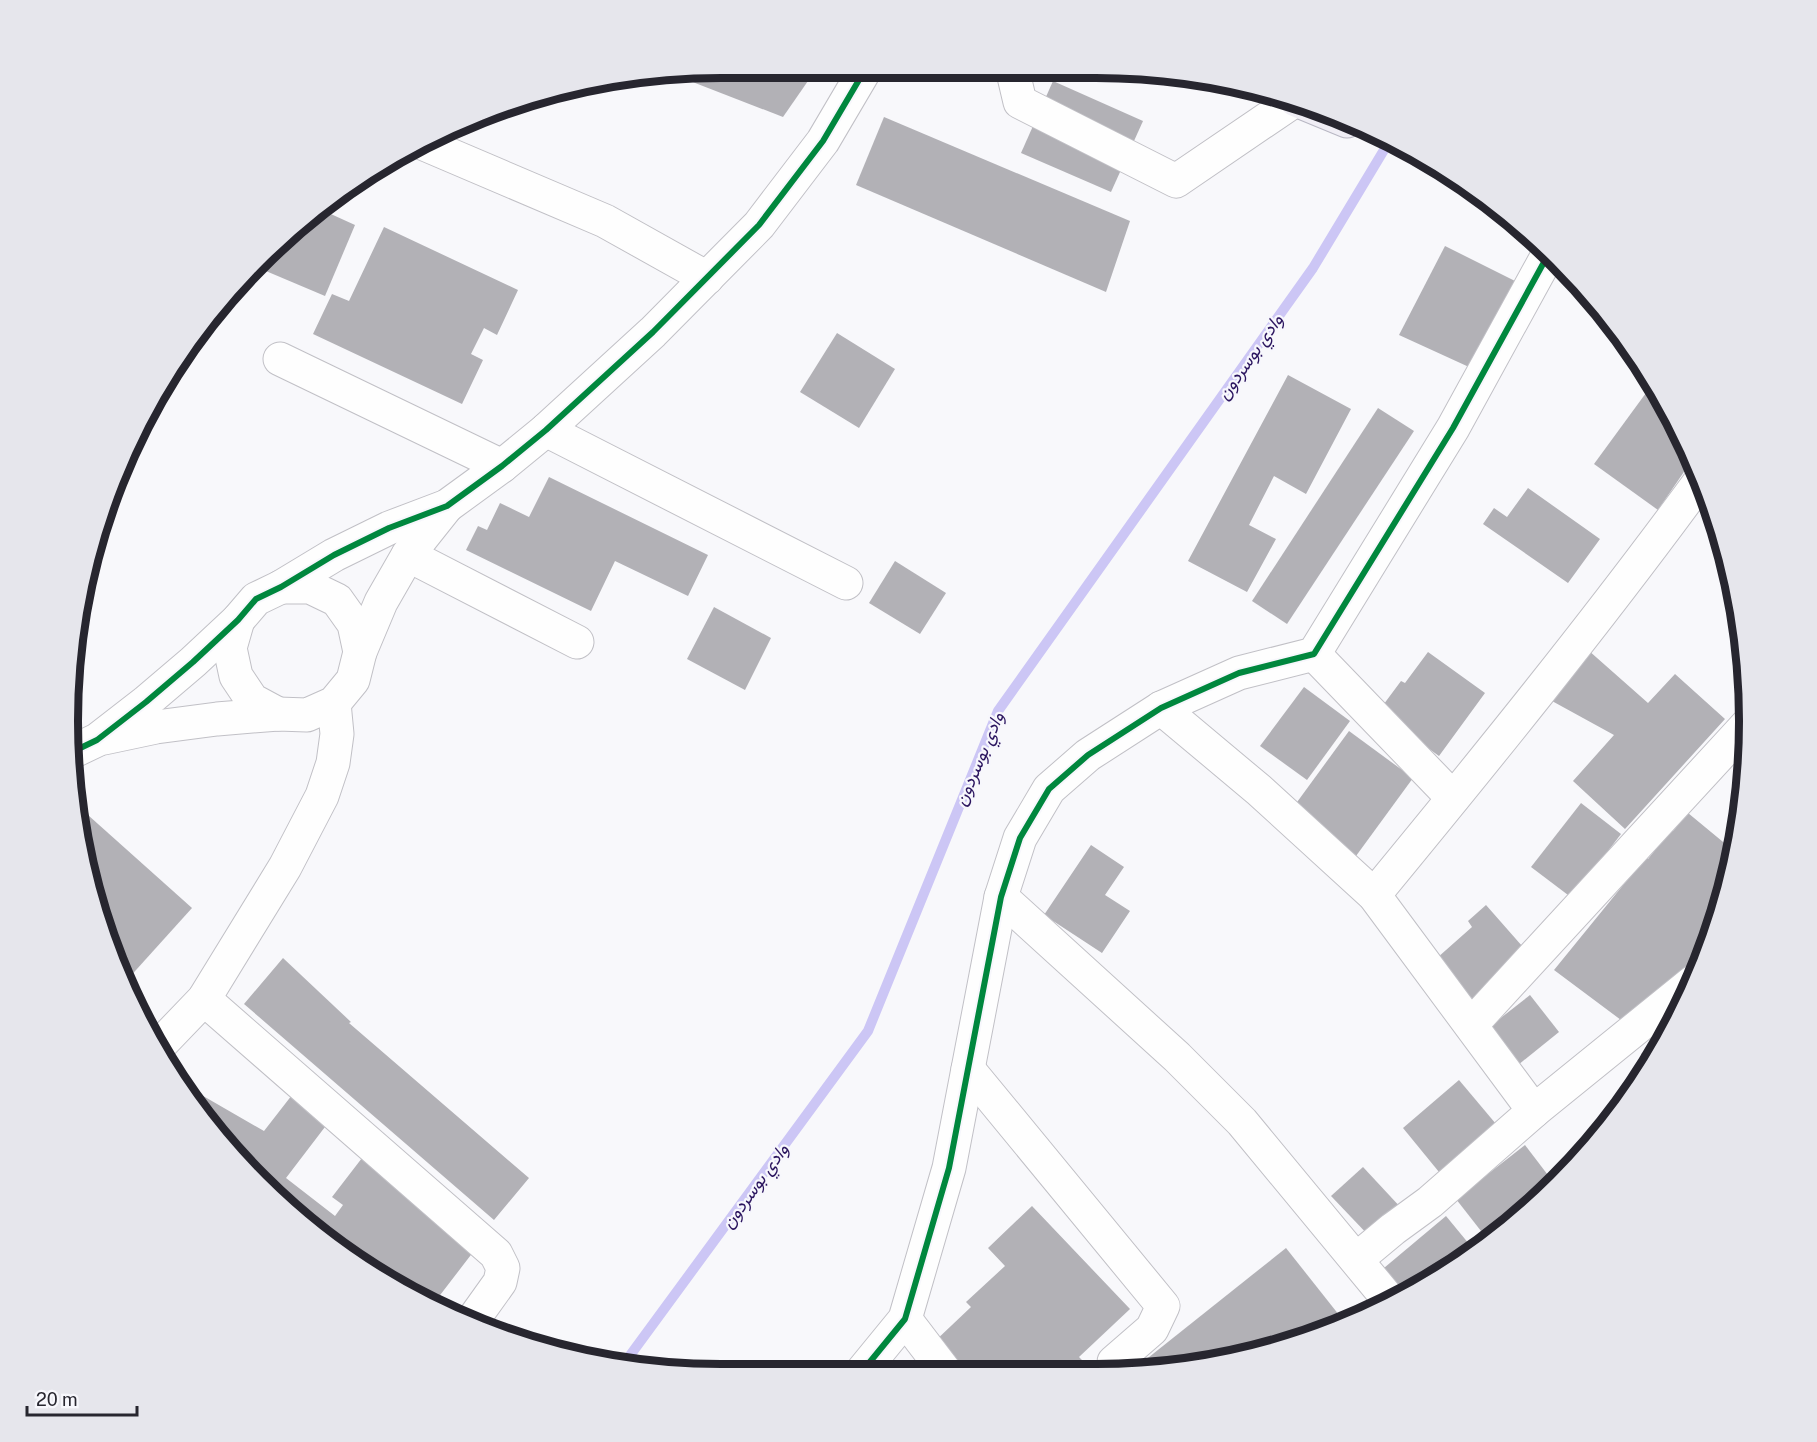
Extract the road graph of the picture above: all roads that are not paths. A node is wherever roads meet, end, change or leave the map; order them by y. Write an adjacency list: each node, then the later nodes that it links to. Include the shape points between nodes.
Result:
1 (860, 78): 6 (street, via 823,141 759,225)
2 (1014, 78): 3 (street, via 1020,102 1176,181)
3 (1286, 107)
4 (431, 147): 6 (street, via 606,221)
5 (1545, 260): 18 (street, via 1453,428)
6 (707, 278): 8 (street)
7 (280, 359): 9 (street)
8 (546, 430): 9 (street); 13 (street)
9 (502, 466): 11 (street)
10 (1695, 488): 24 (street)
11 (447, 506): 12 (street); 14 (street, via 334,555)
12 (408, 555): 16 (street); 17 (street, via 381,602)
13 (846, 583)
14 (281, 587): 15 (street, via 256,599); 17 (street, via 310,587 337,600 354,624)
15 (238, 620): 21 (street, via 230,648 236,676 252,700); 23 (street, via 193,662)
16 (577, 642)
17 (360, 652): 19 (street, via 353,680)
18 (1314, 654): 20 (street, via 1239,673); 24 (street)
19 (334, 703): 21 (street, via 308,715); 28 (street, via 337,734 322,796 285,867)
20 (1161, 708): 25 (street, via 1259,790); 26 (street, via 1088,755 1049,789 1020,838)
21 (278, 714): 23 (street, via 166,726)
22 (1739, 734): 29 (street)
23 (84, 746)
24 (1453, 798): 25 (street)
25 (1374, 895): 29 (street)
26 (1001, 897): 31 (street); 33 (street, via 1177,1057 1242,1122)
27 (1678, 994): 32 (street)
28 (204, 999): 30 (street); 35 (street, via 496,1254 503,1268 500,1282)
29 (1471, 1025): 32 (street)
30 (164, 1041)
31 (968, 1069): 36 (street, via 949,1168); 39 (street, via 1163,1306 1152,1329)
32 (1534, 1111): 33 (street, via 1430,1202)
33 (1357, 1259): 34 (street)
34 (1386, 1295)
35 (476, 1315)
36 (905, 1319): 37 (street); 38 (street)
37 (868, 1364)
38 (939, 1364)
39 (1114, 1364)

